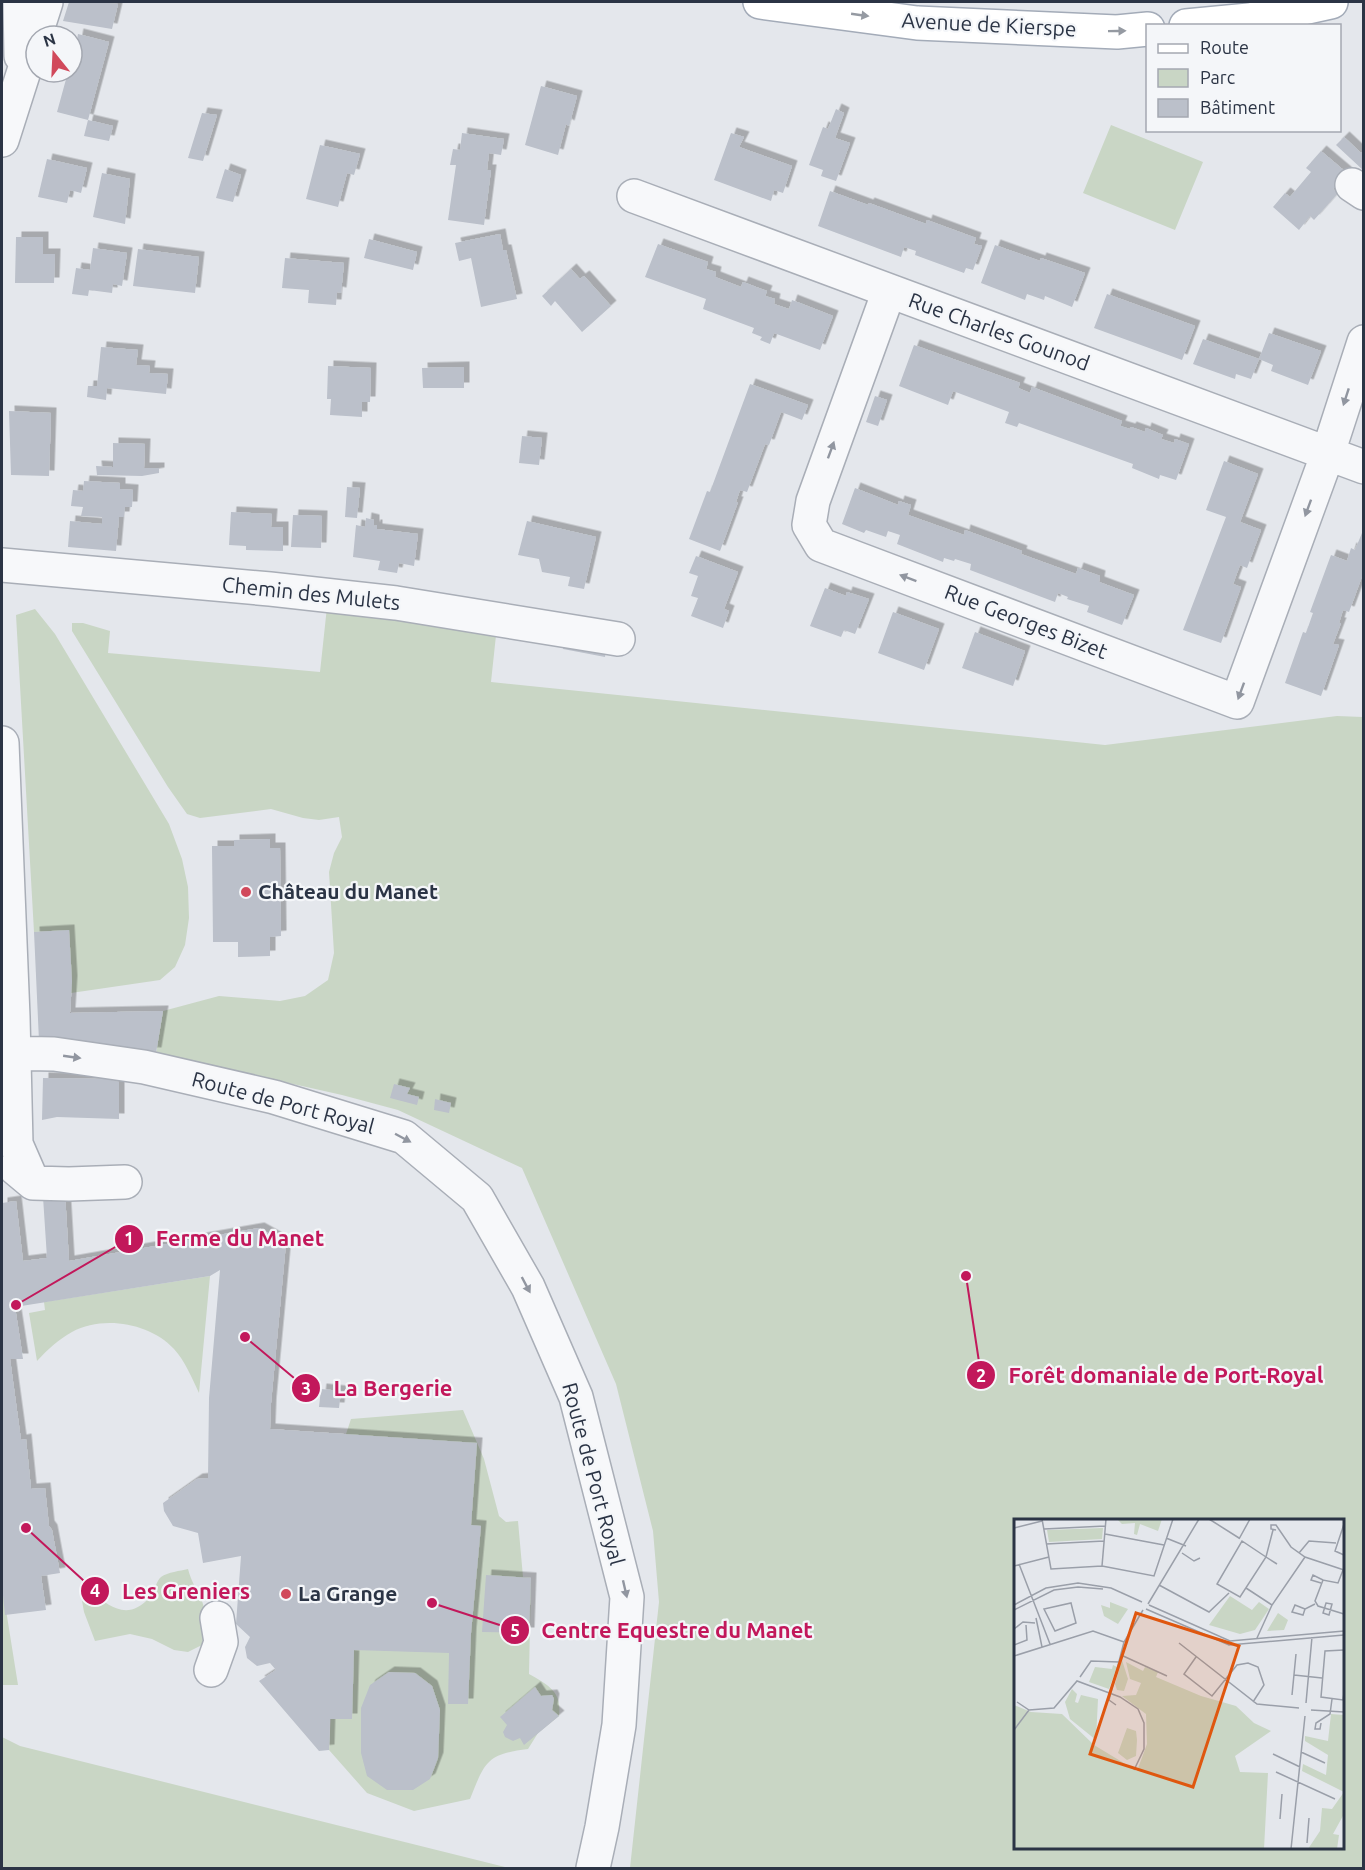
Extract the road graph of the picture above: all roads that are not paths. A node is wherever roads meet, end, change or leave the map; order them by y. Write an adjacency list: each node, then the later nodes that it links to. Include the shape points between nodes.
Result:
1 (20, 2): 7 (street)
2 (46, 2): 7 (street)
3 (760, 2): 6 (main road, Avenue de Kierspe, one-way to 6, via 917,23 1117,32)
4 (1331, 2): 5 (main road, via 1249,20)
5 (1207, 24)
6 (1146, 29)
7 (21, 79): 8 (street)
8 (2, 140)
9 (634, 196): 10 (street, Rue Charles Gounod)
10 (889, 291): 12 (street, Rue Charles Gounod); 12 (street, Rue Georges Bizet, one-way to 10, via 1237,702 820,545 809,525 813,501)
11 (1364, 342): 12 (street, one-way to 12)
12 (1328, 453): 13 (street, Rue Charles Gounod)
13 (1364, 467)
14 (2, 565): 15 (street, Chemin des Mulets, via 396,603)
15 (618, 639)
16 (2, 743): 17 (street)
17 (8, 1052): 20 (street, via 16,1144); 23 (street, Route de Port Royal, one-way to 23, via 54,1054 144,1067 274,1097 404,1137 477,1198 528,1287 576,1398 627,1597 619,1725)
18 (2, 1165): 20 (street, via 11,1165)
19 (125, 1182): 20 (street)
20 (33, 1183)
21 (217, 1618): 22 (street, via 221,1642)
22 (211, 1670)
23 (593, 1869)

